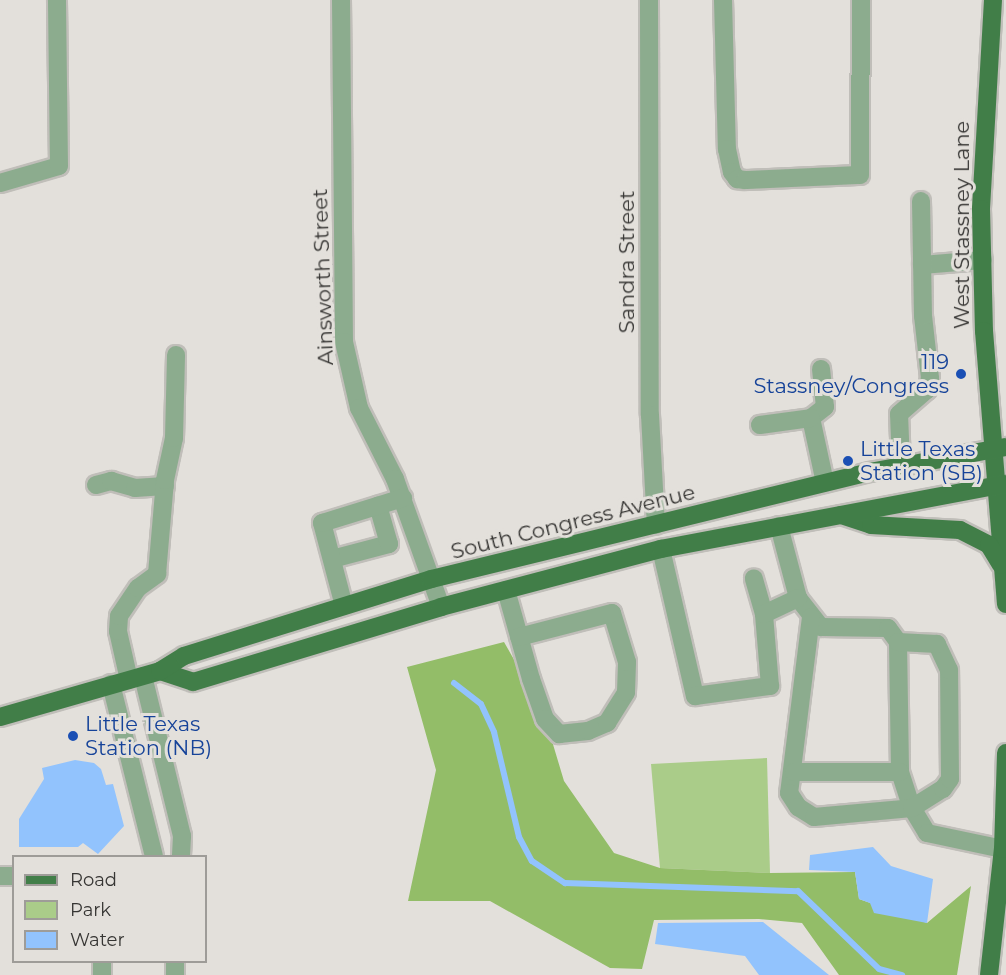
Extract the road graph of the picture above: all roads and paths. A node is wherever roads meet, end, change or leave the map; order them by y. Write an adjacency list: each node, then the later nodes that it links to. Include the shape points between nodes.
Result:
1 (57, 0): 7 (street, via 59,166)
2 (341, 0): 21 (street, Ainsworth Street, via 344,342 359,408)
3 (649, 0): 24 (street, Sandra Street, via 650,415)
4 (723, 0): 5 (street, via 727,149 737,179 860,175)
5 (861, 0)
6 (993, 0): 9 (main road, West Stassney Lane, via 985,104)
7 (0, 183)
8 (921, 201): 10 (street)
9 (982, 260): 10 (street); 15 (main road, West Stassney Lane)
10 (922, 265): 16 (street, via 930,378 927,390 899,414)
11 (176, 355): 20 (street, via 174,438)
12 (821, 369): 13 (street, via 825,407)
13 (811, 418): 14 (street); 17 (street)
14 (760, 425)
15 (999, 449): 16 (main road, South Congress Avenue); 19 (main road, West Stassney Lane)
16 (901, 465): 17 (main road, South Congress Avenue)
17 (825, 483): 24 (main road, South Congress Avenue)
18 (96, 485): 20 (street, via 111,481 135,488)
19 (1000, 485): 23 (main road); 28 (main road, West Stassney Lane)
20 (165, 486): 40 (street, via 157,574 138,588 119,616 118,632)
21 (403, 498): 22 (street); 30 (street, Ainsworth Street)
22 (378, 506): 27 (street, via 322,523); 27 (street, via 389,544)
23 (840, 515): 25 (main road); 28 (main road, via 871,525 960,530 989,545)
24 (656, 525): 30 (main road, South Congress Avenue)
25 (779, 526): 26 (main road); 32 (street)
26 (661, 549): 31 (main road); 36 (street, via 695,696 770,686)
27 (332, 559): 34 (street)
28 (1004, 572): 33 (main road, West Stassney Lane)
29 (754, 578): 36 (street)
30 (431, 579): 34 (main road, South Congress Avenue); 35 (street, Ainsworth Street)
31 (506, 590): 35 (main road); 38 (street)
32 (798, 598): 36 (street); 37 (street)
33 (1006, 604)
34 (344, 606): 40 (main road, South Congress Avenue, via 184,656)
35 (441, 607): 40 (main road, via 193,682)
36 (764, 615)
37 (812, 617): 39 (street, via 821,627 888,628); 43 (street, via 805,646)
38 (519, 637): 38 (street, via 545,719 559,734 588,731 607,723 626,692 627,662 612,613)
39 (898, 642): 44 (street); 45 (street, via 937,644 949,670 950,779 943,789)
40 (136, 678): 41 (main road, South Congress Avenue); 47 (street); 48 (street, via 183,836)
41 (0, 717)
42 (1006, 753): 46 (main road)
43 (794, 772): 44 (street); 45 (street, via 789,793 798,807 814,817)
44 (900, 772): 45 (street)
45 (912, 808): 46 (street, via 927,833)
46 (1003, 849): 49 (main road)
47 (154, 855)
48 (181, 855)
49 (989, 975)

